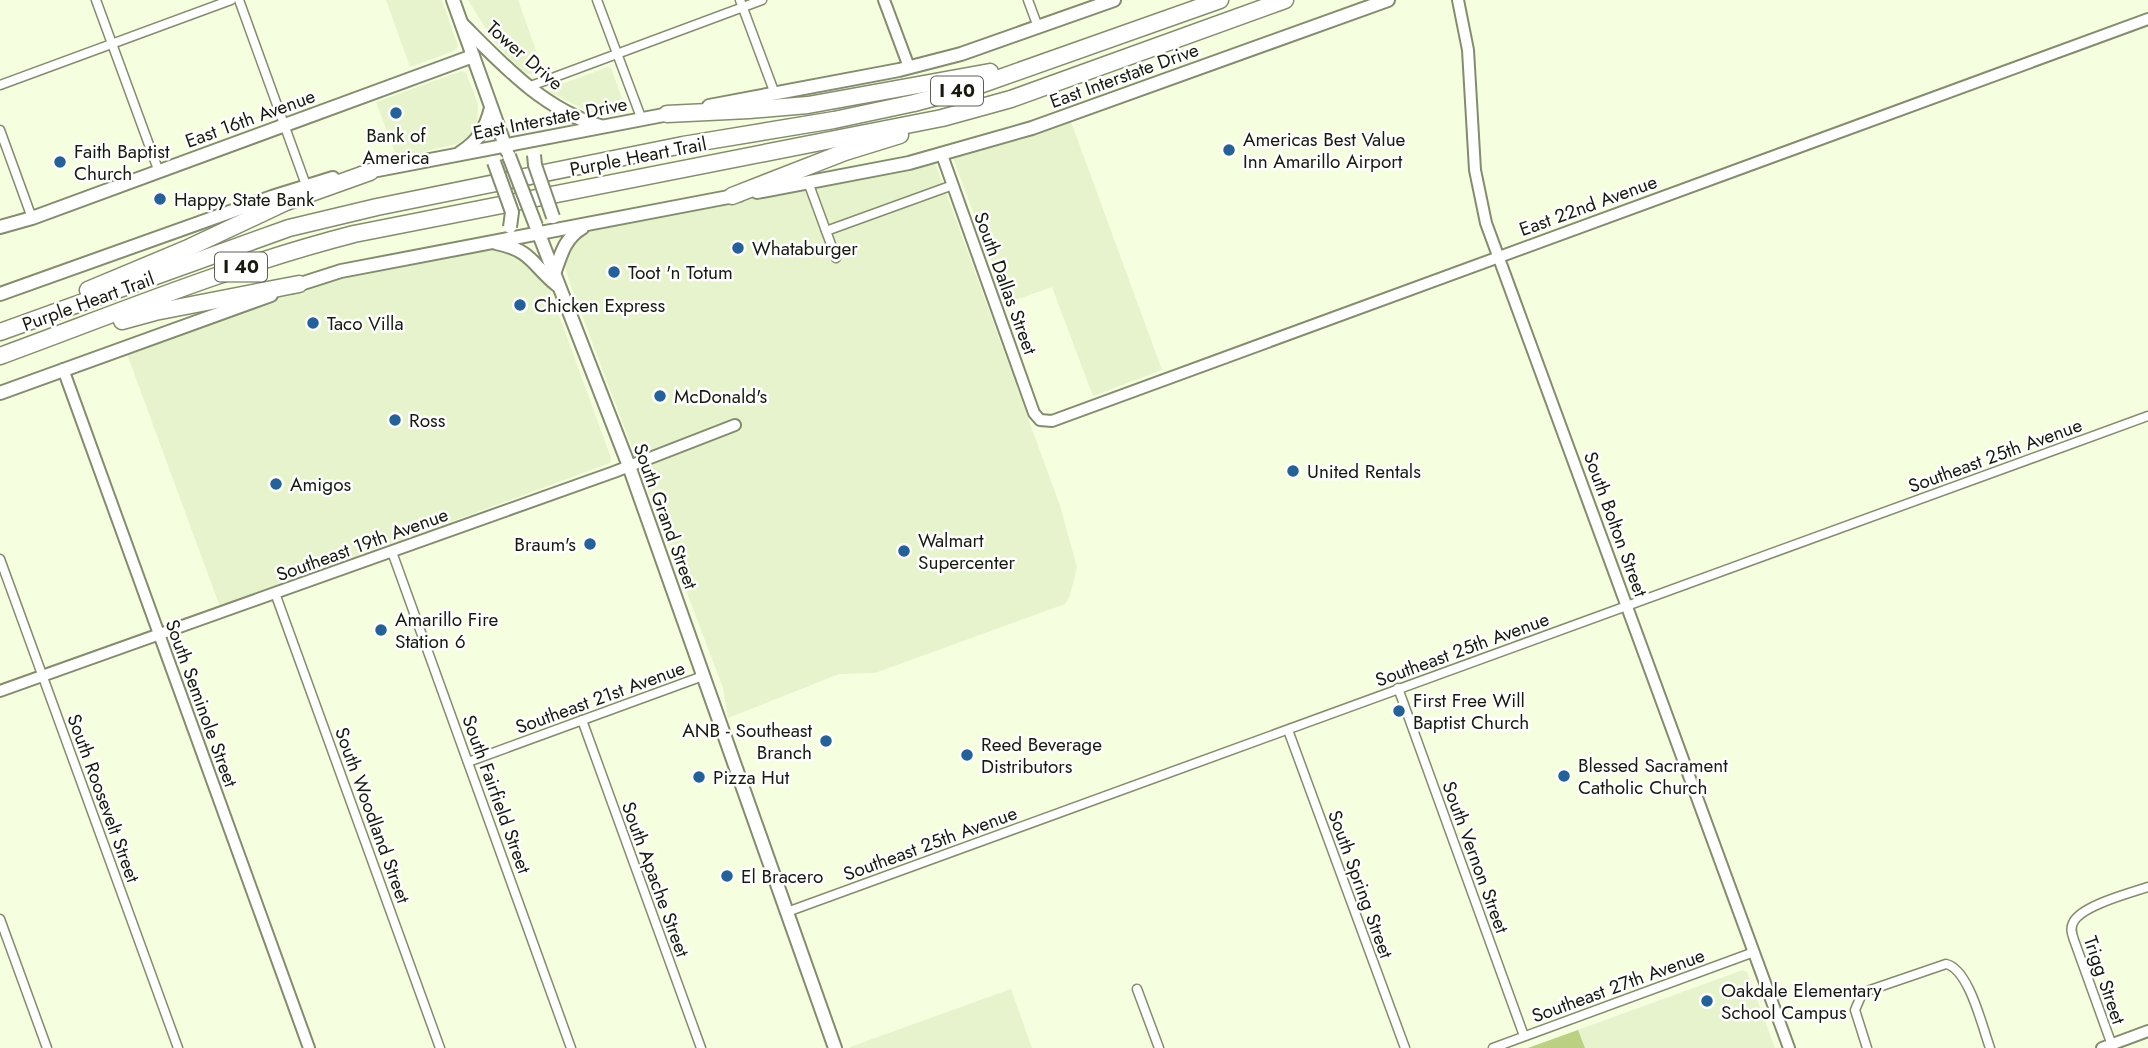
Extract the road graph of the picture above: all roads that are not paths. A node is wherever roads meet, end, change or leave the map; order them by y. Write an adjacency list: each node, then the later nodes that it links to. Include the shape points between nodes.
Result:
1 (96, 0): 18 (street)
2 (231, 0): 18 (street)
3 (239, 0): 30 (street)
4 (453, 0): 16 (main road, South Grand Street)
5 (597, 0): 20 (street)
6 (762, 0): 14 (street)
7 (884, 0): 22 (street)
8 (1028, 0): 17 (street)
9 (1114, 0): 17 (main road, East Interstate Drive)
10 (1220, 0): 19 (highway, Purple Heart Trail / I 40)
11 (1285, 0): 27 (highway, Purple Heart Trail / I 40)
12 (1388, 0): 36 (main road, East Interstate Drive, via 1032,128)
13 (1458, 0): 51 (street, South Bolton Street, via 1468,50 1479,197)
14 (742, 4): 20 (street); 25 (street)
15 (2148, 19): 51 (street, East 22nd Avenue)
16 (462, 24): 21 (main road, South Grand Street); 24 (main road, Tower Drive)
17 (1038, 27): 22 (main road, East Interstate Drive)
18 (112, 44): 23 (street); 38 (street)
19 (1071, 53): 28 (highway, via 988,73 808,105); 56 (highway, Purple Heart Trail / I 40, via 914,103 683,145 316,221)
20 (616, 54): 24 (street); 29 (street)
21 (473, 56): 26 (main road, South Grand Street); 30 (main road, East 16th Avenue)
22 (909, 67): 25 (main road, East Interstate Drive)
23 (0, 85)
24 (528, 87): 31 (main road, Tower Drive, via 553,106)
25 (775, 93): 28 (main road, East Interstate Drive)
26 (491, 107): 35 (main road, South Grand Street); 37 (main road, via 473,145)
27 (967, 111): 43 (highway); 58 (highway, Purple Heart Trail / I 40, via 354,234 248,265)
28 (667, 114): 29 (main road, East Interstate Drive)
29 (642, 120): 31 (main road, East Interstate Drive)
30 (285, 126): 38 (main road, East 16th Avenue); 41 (street)
31 (604, 127): 33 (main road, East Interstate Drive)
32 (0, 130): 44 (street)
33 (550, 137): 35 (main road, East Interstate Drive); 47 (main road, bridge, via 534,155 535,165 553,217)
34 (478, 151): 35 (main road, East Interstate Drive); 37 (main road, East Interstate Drive); 50 (main road, bridge, via 494,162 512,212 510,227)
35 (507, 151): 48 (main road, South Grand Street, bridge)
36 (942, 155): 40 (main road, East Interstate Drive); 42 (street, South Dallas Street)
37 (454, 156): 39 (main road, East Interstate Drive)
38 (159, 172): 44 (main road, East 16th Avenue)
39 (370, 172): 41 (main road, East Interstate Drive); 56 (highway, via 247,219 90,289)
40 (808, 182): 43 (main road, East Interstate Drive); 49 (street)
41 (306, 186): 55 (main road, East Interstate Drive)
42 (953, 186): 49 (street); 63 (street, South Dallas Street, via 1034,413)
43 (732, 196): 45 (main road, East Interstate Drive)
44 (32, 218): 46 (main road, East 16th Avenue)
45 (589, 224): 47 (main road, East Interstate Drive); 53 (main road, via 568,239)
46 (0, 228)
47 (567, 229): 48 (main road, East Interstate Drive)
48 (538, 230): 50 (main road, East Interstate Drive); 53 (main road, South Grand Street)
49 (826, 231): 52 (street)
50 (495, 241): 53 (main road, via 522,252 548,278); 54 (main road, East Interstate Drive, via 341,271)
51 (1499, 256): 63 (street, East 22nd Avenue, via 1052,421); 69 (street, South Bolton Street)
52 (836, 258)
53 (557, 280): 65 (main road, South Grand Street)
54 (299, 284): 58 (highway); 60 (main road, East Interstate Drive)
55 (0, 294)
56 (27, 323): 57 (highway, Purple Heart Trail / I 40)
57 (0, 332)
58 (58, 334): 59 (highway, Purple Heart Trail / I 40)
59 (0, 356)
60 (62, 369): 61 (main road, East Interstate Drive); 70 (street, South Seminole Street)
61 (0, 393)
62 (2148, 416): 69 (street, Southeast 25th Avenue)
63 (1041, 420)
64 (735, 425): 65 (street, Southeast 19th Avenue)
65 (629, 466): 66 (street, Southeast 19th Avenue); 72 (main road, South Grand Street)
66 (391, 552): 68 (street, Southeast 19th Avenue); 77 (street, South Fairfield Street)
67 (0, 559): 71 (street, South Roosevelt Street)
68 (275, 593): 70 (street, Southeast 19th Avenue); 89 (street, South Woodland Street)
69 (1627, 607): 73 (street, Southeast 25th Avenue); 81 (street, South Bolton Street)
70 (159, 634): 71 (street, Southeast 19th Avenue); 88 (street, South Seminole Street)
71 (42, 675): 74 (street, Southeast 19th Avenue); 87 (street, South Roosevelt Street)
72 (703, 676): 75 (street, Southeast 21st Avenue); 79 (main road, South Grand Street)
73 (1398, 688): 76 (street, Southeast 25th Avenue); 84 (street, South Vernon Street)
74 (0, 691)
75 (582, 720): 77 (street, Southeast 21st Avenue); 91 (street, South Apache Street)
76 (1288, 730): 79 (street, Southeast 25th Avenue); 94 (street, South Spring Street)
77 (468, 762): 90 (street, South Fairfield Street)
78 (2148, 887): 85 (street, Trigg Street, via 2086,910 2071,928)
79 (788, 912): 92 (main road, South Grand Street)
80 (0, 919): 86 (street)
81 (1754, 952): 84 (street, Southeast 27th Avenue); 96 (street, South Bolton Street)
82 (1137, 989): 93 (street)
83 (2148, 1031): 85 (street)
84 (1524, 1036): 95 (street, Southeast 27th Avenue)
85 (2109, 1047)
86 (47, 1048)
87 (178, 1048)
88 (309, 1048)
89 (440, 1048)
90 (571, 1048)
91 (701, 1048)
92 (835, 1048)
93 (1159, 1048)
94 (1405, 1048)
95 (1493, 1048)
96 (1789, 1048)
97 (1867, 1048): 98 (street, via 1856,1019 1856,1002 1870,990 1936,966 1953,965 1965,981)
98 (1990, 1048)

